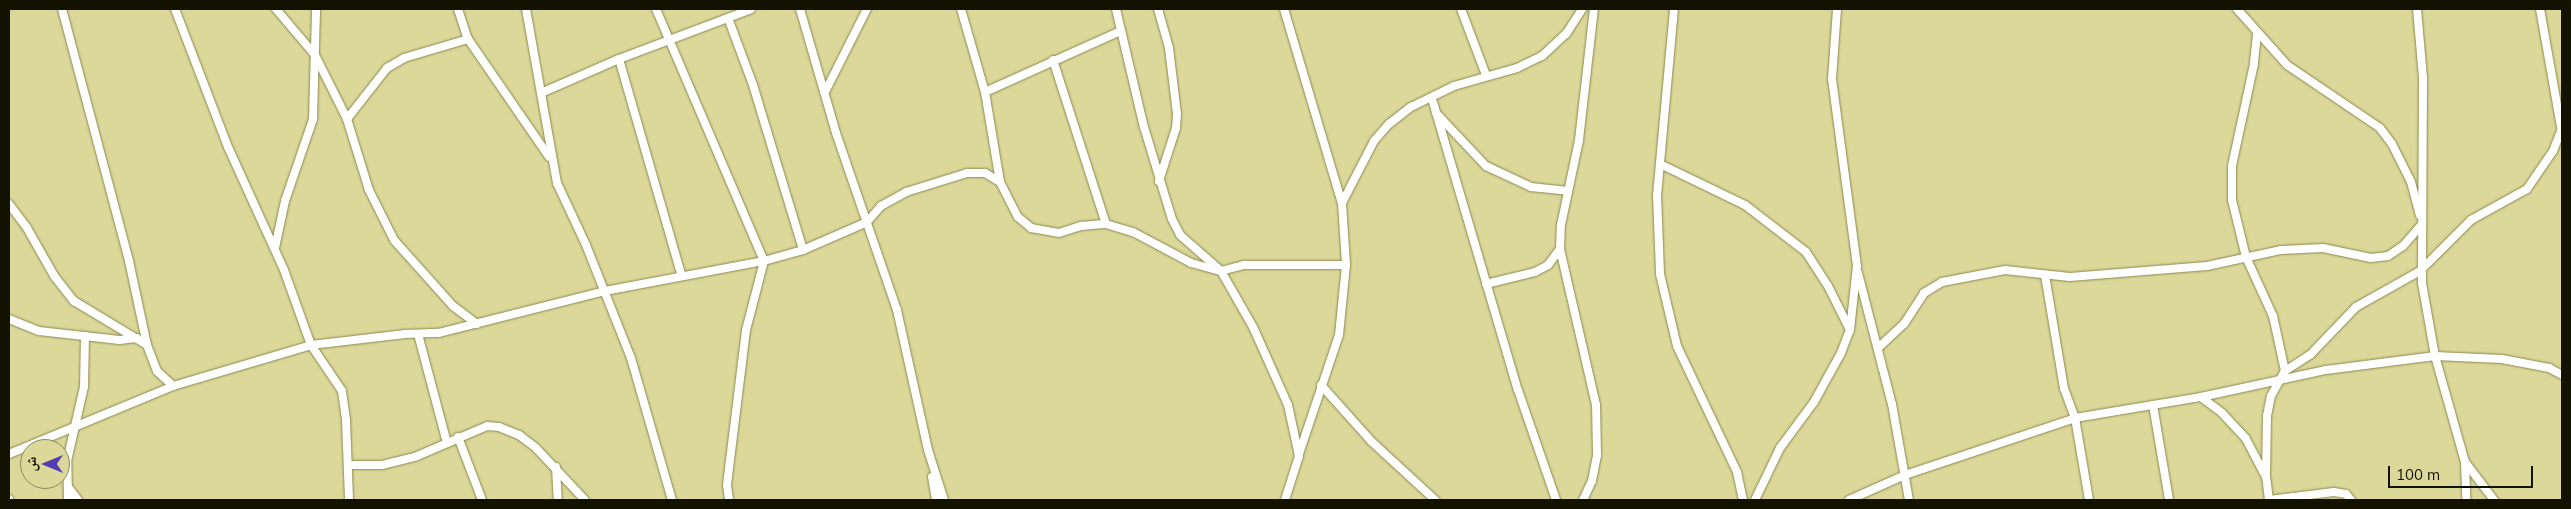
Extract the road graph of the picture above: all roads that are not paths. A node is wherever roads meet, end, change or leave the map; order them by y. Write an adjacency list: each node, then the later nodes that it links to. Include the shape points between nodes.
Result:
1 (62, 9): 68 (street)
2 (175, 9): 49 (street, via 228,147)
3 (276, 9): 28 (street)
4 (316, 9): 28 (street)
5 (458, 9): 26 (street)
6 (526, 9): 34 (street)
7 (656, 9): 27 (street)
8 (751, 9): 23 (street)
9 (800, 9): 32 (street)
10 (867, 9): 32 (street)
11 (961, 9): 33 (street)
12 (1116, 9): 24 (street)
13 (1158, 9): 41 (street, via 1169,48 1177,114 1176,128)
14 (1284, 9): 44 (street)
15 (1461, 9): 31 (street)
16 (1582, 9): 31 (street, via 1566,34 1542,56 1517,68)
17 (1594, 9): 43 (street, via 1578,140)
18 (1674, 9): 40 (street)
19 (1837, 9): 55 (street, via 1832,79)
20 (2237, 9): 25 (street)
21 (2417, 9): 48 (street, via 2423,78)
22 (2540, 9): 38 (street)
23 (728, 18): 27 (street); 51 (street, via 753,85)
24 (1121, 31): 30 (street); 41 (street)
25 (2257, 34): 48 (street, via 2312,85 2380,128 2411,182); 52 (street, via 2254,64 2232,166 2232,200)
26 (468, 39): 37 (street, via 404,58 387,68); 39 (street)
27 (669, 40): 29 (street); 53 (street, via 731,177)
28 (315, 55): 37 (street); 49 (street, via 313,119 285,201)
29 (619, 59): 34 (street); 58 (street)
30 (1053, 60): 33 (street); 47 (street)
31 (1486, 76): 35 (street, via 1454,86)
32 (825, 92): 46 (street)
33 (985, 92): 42 (street)
34 (541, 93): 39 (street)
35 (1421, 102): 36 (street); 44 (street, via 1389,124 1374,141)
36 (1433, 102): 43 (street, via 1437,114 1486,166 1531,187); 60 (street)
37 (347, 119): 63 (street, via 370,190 394,240 453,306)
38 (2562, 131): 57 (street, via 2553,151 2527,189 2471,220)
39 (551, 159): 61 (street, via 564,201)
40 (1660, 164): 64 (street, via 1745,205 1806,252); 106 (street, via 1657,232 1660,274 1670,325 1684,362 1737,472)
41 (1159, 181): 56 (street, via 1180,235)
42 (1000, 182): 46 (street, via 985,173 952,177 906,192 881,206); 47 (street, via 1018,217 1031,228 1059,233 1081,226)
43 (1568, 190): 50 (street)
44 (1342, 203): 54 (street)
45 (9, 204): 67 (street, via 74,301)
46 (867, 222): 51 (street); 84 (street, via 897,310)
47 (1106, 224): 56 (street, via 1133,232 1192,263)
48 (2422, 224): 52 (street, via 2403,246 2388,256 2371,258 2323,248 2281,250); 57 (street)
49 (275, 248): 69 (street)
50 (1560, 249): 60 (street, via 1548,265 1535,272); 105 (street, via 1596,404 1597,455 1592,481)
51 (803, 250): 53 (street)
52 (2246, 257): 59 (street, via 2207,266 2070,277); 72 (street, via 2272,316)
53 (764, 261): 58 (street); 99 (street, via 746,330)
54 (1346, 265): 56 (street, via 1244,265); 75 (street, via 1339,335)
55 (1857, 266): 64 (street); 70 (street)
56 (1221, 271): 86 (street, via 1274,369 1288,405)
57 (2420, 271): 71 (street); 72 (street, via 2356,307 2310,355)
58 (681, 274): 61 (street)
59 (2045, 275): 70 (street, via 2005,270 1942,282 1924,293 1904,324); 79 (street, via 2064,388)
60 (1486, 284): 104 (street)
61 (605, 291): 63 (street); 98 (street, via 631,358)
62 (9, 319): 66 (street, via 39,331)
63 (477, 324): 65 (street, via 439,333)
64 (1850, 330): 107 (street, via 1814,402 1780,448)
65 (418, 334): 69 (street); 82 (street)
66 (85, 336): 67 (street, via 119,340); 80 (street, via 84,387)
67 (137, 338): 68 (street)
68 (147, 345): 76 (street, via 157,371)
69 (312, 346): 76 (street); 88 (street, via 342,391)
70 (1878, 348): 90 (street)
71 (2435, 356): 73 (street, via 2502,360 2549,368); 74 (street, via 2373,362); 87 (street)
72 (2285, 371): 74 (street)
73 (2562, 375)
74 (2281, 381): 77 (street); 91 (street, via 2271,396 2267,416)
75 (1321, 385): 86 (street); 103 (street, via 1372,442)
76 (173, 386): 80 (street)
77 (2201, 397): 78 (street); 91 (street, via 2222,413 2246,439)
78 (2153, 405): 79 (street); 111 (street)
79 (2075, 418): 90 (street); 110 (street)
80 (77, 425): 83 (street); 85 (street)
81 (458, 437): 82 (street); 89 (street, via 487,426 499,427 519,435); 95 (street)
82 (447, 443): 88 (street, via 417,456 382,465)
83 (70, 450)
84 (928, 450): 100 (street); 101 (street)
85 (9, 454)
86 (1299, 456): 102 (street)
87 (2465, 462): 114 (street); 115 (street)
88 (348, 465): 94 (street)
89 (556, 467): 96 (street); 97 (street)
90 (1905, 474): 108 (street); 109 (street)
91 (2266, 477): 112 (street)
92 (70, 489): 93 (street)
93 (78, 500)
94 (349, 500)
95 (482, 500)
96 (558, 500)
97 (585, 500)
98 (672, 500)
99 (729, 500)
100 (936, 500)
101 (944, 500)
102 (1285, 500)
103 (1435, 500)
104 (1556, 500)
105 (1583, 500)
106 (1743, 500)
107 (1755, 500)
108 (1849, 500)
109 (1909, 500)
110 (2089, 500)
111 (2169, 500)
112 (2269, 500): 113 (street, via 2334,492 2346,494)
113 (2351, 500)
114 (2466, 500)
115 (2494, 500)

